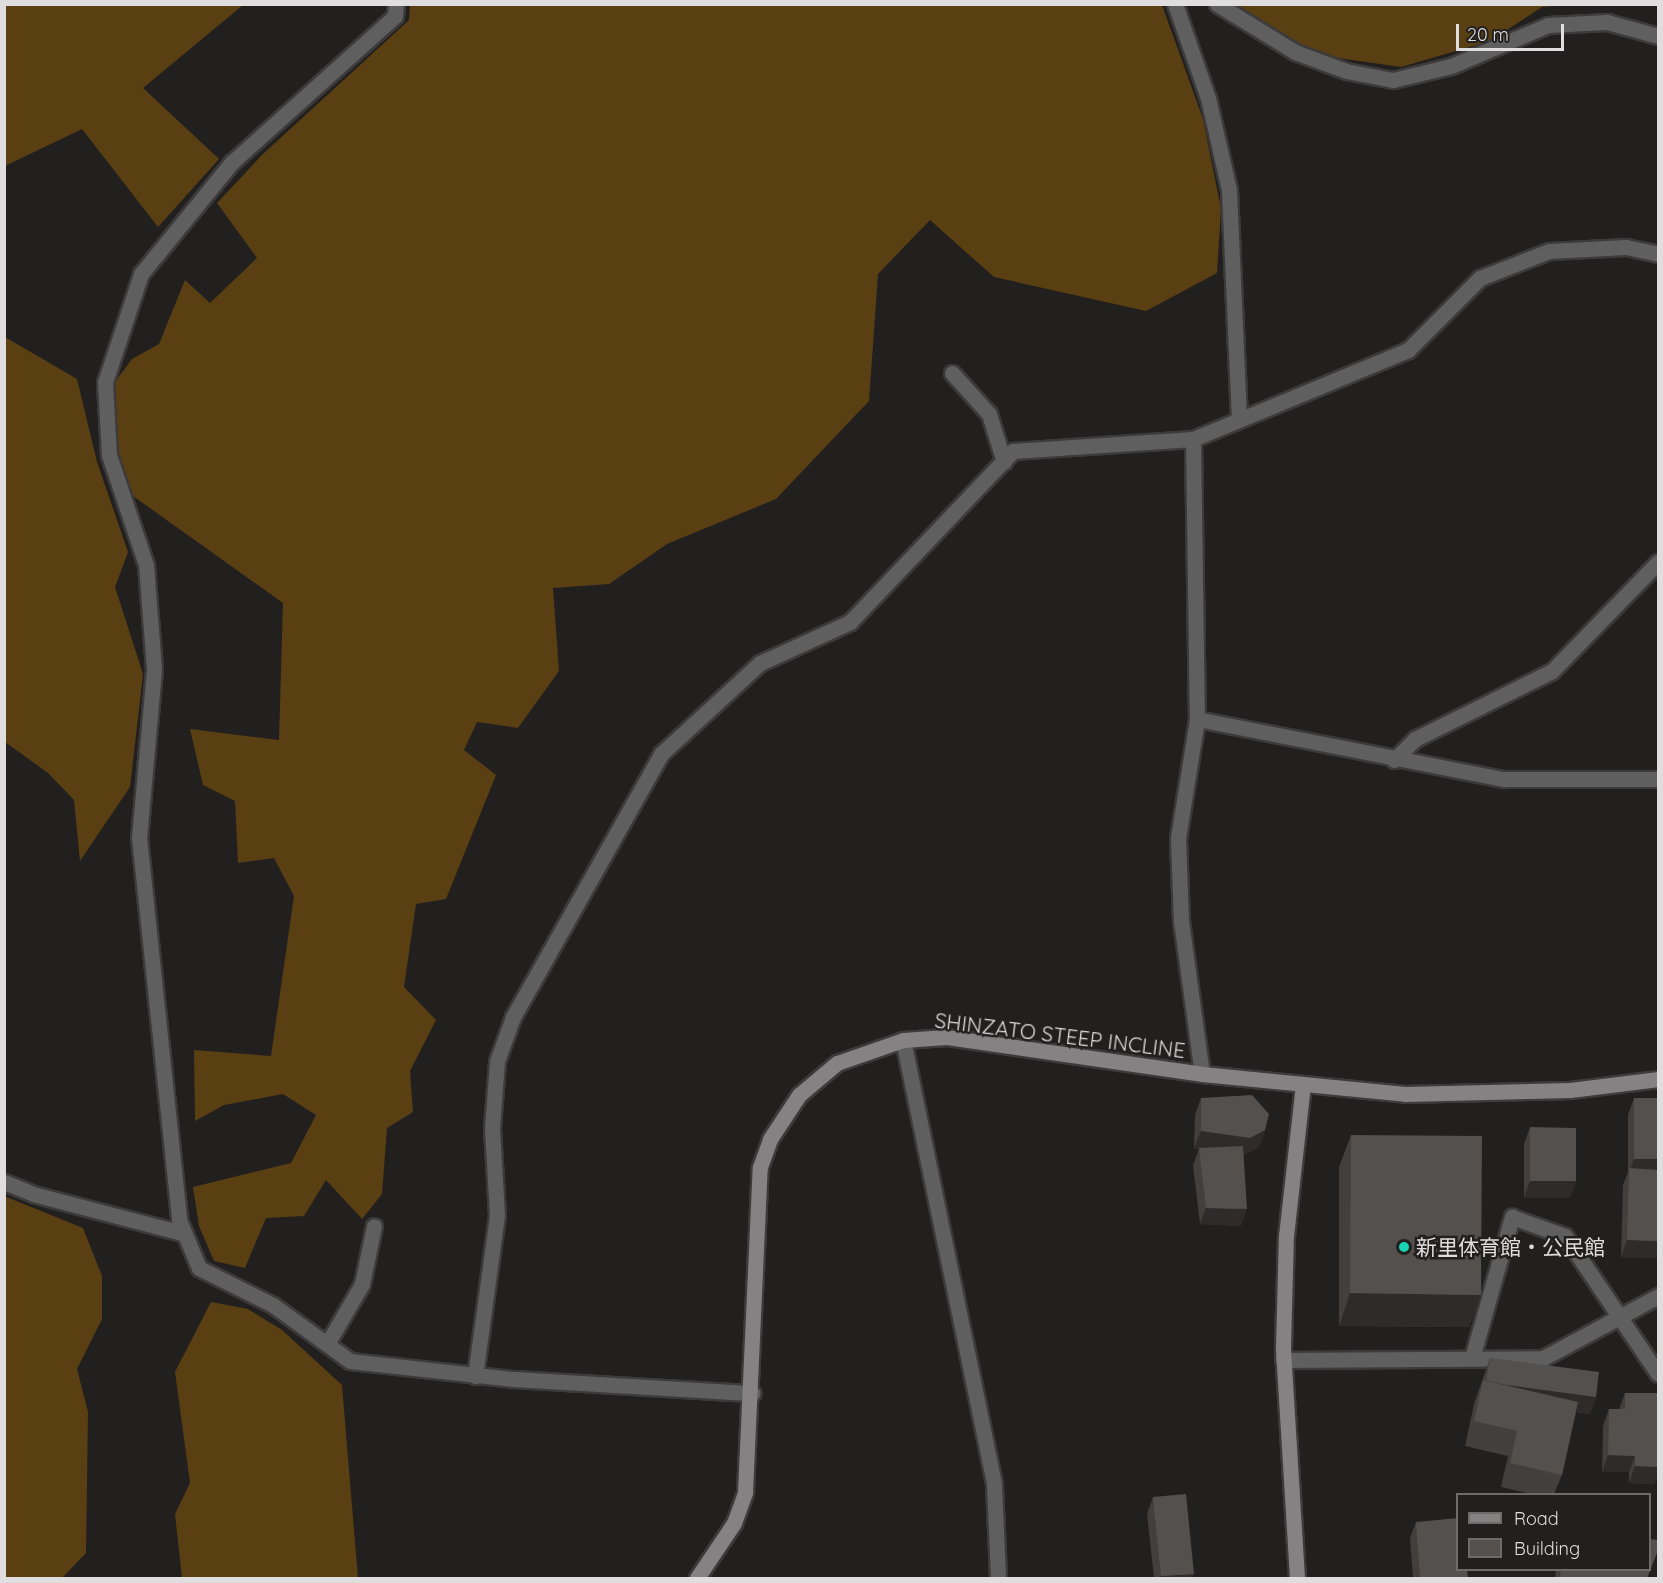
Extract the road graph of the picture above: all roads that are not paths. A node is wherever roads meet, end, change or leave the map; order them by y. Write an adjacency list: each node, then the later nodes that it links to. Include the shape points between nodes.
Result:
1 (396, 4): 20 (street, via 394,16 232,162 141,274 105,382 109,455 146,565 154,670 139,837)
2 (1175, 4): 7 (street, via 1208,98 1229,190)
3 (1217, 4): 4 (street, via 1295,52 1346,71 1393,80 1451,66 1548,25 1607,22)
4 (1659, 36)
5 (1659, 254): 7 (street, via 1626,247 1549,251 1480,278 1408,350 1313,392)
6 (952, 373): 9 (street, via 989,414)
7 (1239, 416): 8 (street)
8 (1193, 439): 9 (street, via 1064,444 1013,451); 11 (street)
9 (1004, 462): 27 (street, via 877,599 850,622 760,663 661,754 633,798 513,1017 496,1061 492,1128 497,1215)
10 (1659, 562): 12 (street, via 1552,671 1415,739)
11 (1197, 719): 12 (street); 15 (street, via 1178,838 1181,921)
12 (1394, 760): 13 (street, via 1504,779)
13 (1659, 778)
14 (903, 1040): 15 (main road, SHINZATO STEEP INCLINE, via 946,1037); 28 (main road, SHINZATO STEEP INCLINE, via 864,1049 815,1077 770,1139 754,1216); 30 (street, via 994,1485)
15 (1202, 1074): 17 (main road, SHINZATO STEEP INCLINE)
16 (1659, 1079): 17 (main road, SHINZATO STEEP INCLINE, via 1570,1090 1442,1095)
17 (1303, 1085): 25 (main road, via 1286,1236)
18 (4, 1182): 20 (street, via 33,1194)
19 (374, 1226): 23 (street, via 362,1284)
20 (185, 1234): 23 (street, via 199,1268 273,1305)
21 (1659, 1296): 22 (street)
22 (1617, 1318): 24 (street, via 1543,1358); 24 (street, via 1565,1236 1512,1217); 26 (street)
23 (327, 1344): 27 (street, via 350,1361)
24 (1472, 1358): 25 (street)
25 (1283, 1360): 31 (main road)
26 (1659, 1374)
27 (475, 1376): 28 (street)
28 (753, 1393): 29 (main road, SHINZATO STEEP INCLINE, via 745,1492 734,1523)
29 (697, 1578)
30 (998, 1578)
31 (1297, 1578)

